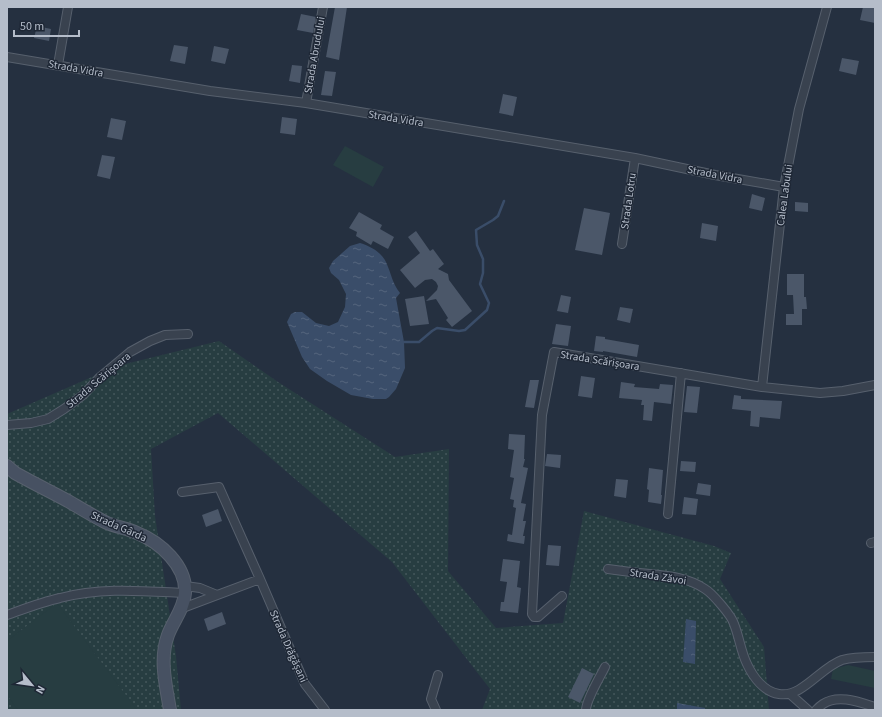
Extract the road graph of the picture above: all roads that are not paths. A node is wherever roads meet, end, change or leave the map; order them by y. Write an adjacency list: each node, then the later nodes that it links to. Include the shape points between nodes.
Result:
1 (68, 7): 5 (street)
2 (323, 7): 6 (street, Strada Abrudului)
3 (827, 7): 8 (street, Calea Labului, via 799,109)
4 (7, 57): 5 (street, Strada Vidra)
5 (58, 65): 6 (street, Strada Vidra, via 210,91)
6 (306, 103): 7 (street, Strada Vidra)
7 (635, 158): 8 (street, Strada Vidra); 9 (street, Strada Lotru)
8 (784, 186): 13 (street, Calea Labului)
9 (622, 244)
10 (188, 334): 14 (street, Strada Scărișoara, via 165,335 130,352 83,395 48,419)
11 (682, 373): 13 (street, Strada Scărișoara); 17 (street); 22 (street, Strada Scărișoara, via 554,352 542,415 532,614 534,617 538,617)
12 (875, 385): 13 (street, Strada Scărișoara, via 820,393)
13 (762, 387)
14 (7, 425)
15 (7, 466): 20 (street, Strada Gârda, via 15,473 107,523 153,541 167,552 179,567)
16 (182, 492): 19 (street, Strada Drăgășani, via 219,487)
17 (668, 514)
18 (608, 569): 28 (street, Strada Zăvoi, via 685,579 707,590 734,622 746,664 754,677 770,691)
19 (260, 579): 21 (street); 31 (street, Strada Drăgășani, via 305,684)
20 (185, 589): 21 (street, via 200,588); 23 (street, via 184,602); 24 (street, via 98,591 60,598)
21 (217, 595): 23 (street)
22 (562, 596)
23 (180, 609): 30 (street, via 164,647 163,661)
24 (7, 615)
25 (875, 657): 28 (street, via 857,657 841,661)
26 (605, 667): 33 (street)
27 (438, 675): 32 (street, via 431,699)
28 (790, 694): 34 (street)
29 (875, 707): 35 (street, via 838,699 824,703)
30 (170, 710)
31 (325, 710)
32 (436, 710)
33 (586, 710)
34 (808, 710)
35 (816, 710)

